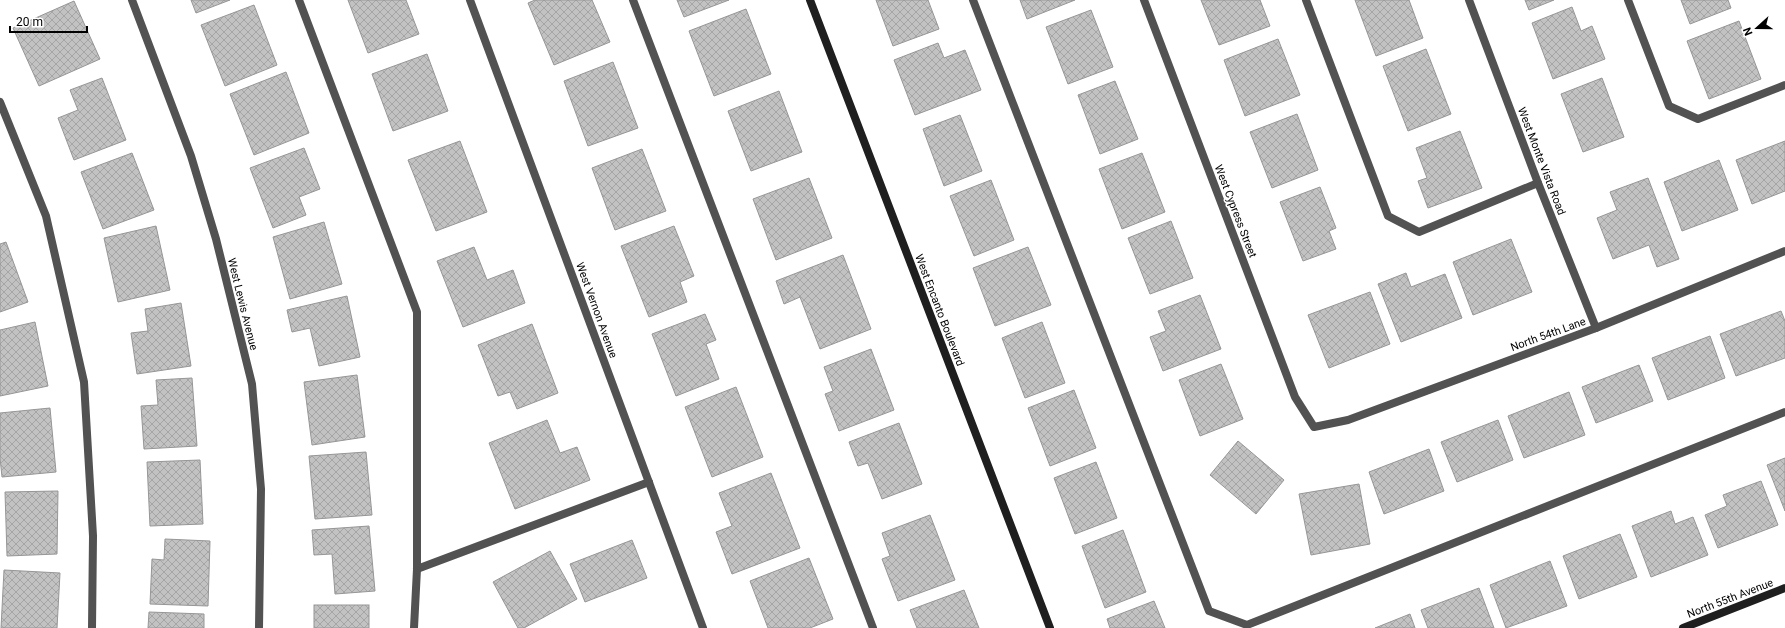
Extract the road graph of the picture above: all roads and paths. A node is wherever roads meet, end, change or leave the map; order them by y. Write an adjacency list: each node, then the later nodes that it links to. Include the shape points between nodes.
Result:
1 (132, 0): 22 (street, West Lewis Avenue, via 191,156 216,239 252,384 261,489)
2 (299, 0): 19 (street, via 417,312)
3 (470, 0): 18 (street, West Vernon Avenue)
4 (633, 0): 25 (street)
5 (810, 0): 26 (street, West Encanto Boulevard)
6 (972, 0): 16 (street, via 1209,611 1246,625)
7 (1144, 0): 17 (street, West Cypress Street, via 1295,397)
8 (1306, 0): 13 (street, via 1388,216 1419,232)
9 (1469, 0): 13 (street, West Monte Vista Road)
10 (1628, 0): 11 (street, via 1669,106 1698,119)
11 (1785, 85)
12 (0, 102): 21 (street, via 46,216 84,382 93,536)
13 (1538, 184): 15 (street, West Monte Vista Road)
14 (1785, 251): 15 (street, North 54th Lane)
15 (1596, 328): 17 (street, North 54th Lane, via 1348,420)
16 (1785, 412)
17 (1314, 427)
18 (649, 482): 19 (street); 24 (street, West Vernon Avenue)
19 (417, 569): 23 (street)
20 (1785, 588): 27 (street, North 55th Avenue)
21 (92, 628)
22 (259, 628)
23 (414, 628)
24 (703, 628)
25 (873, 628)
26 (1050, 628)
27 (1683, 628)

